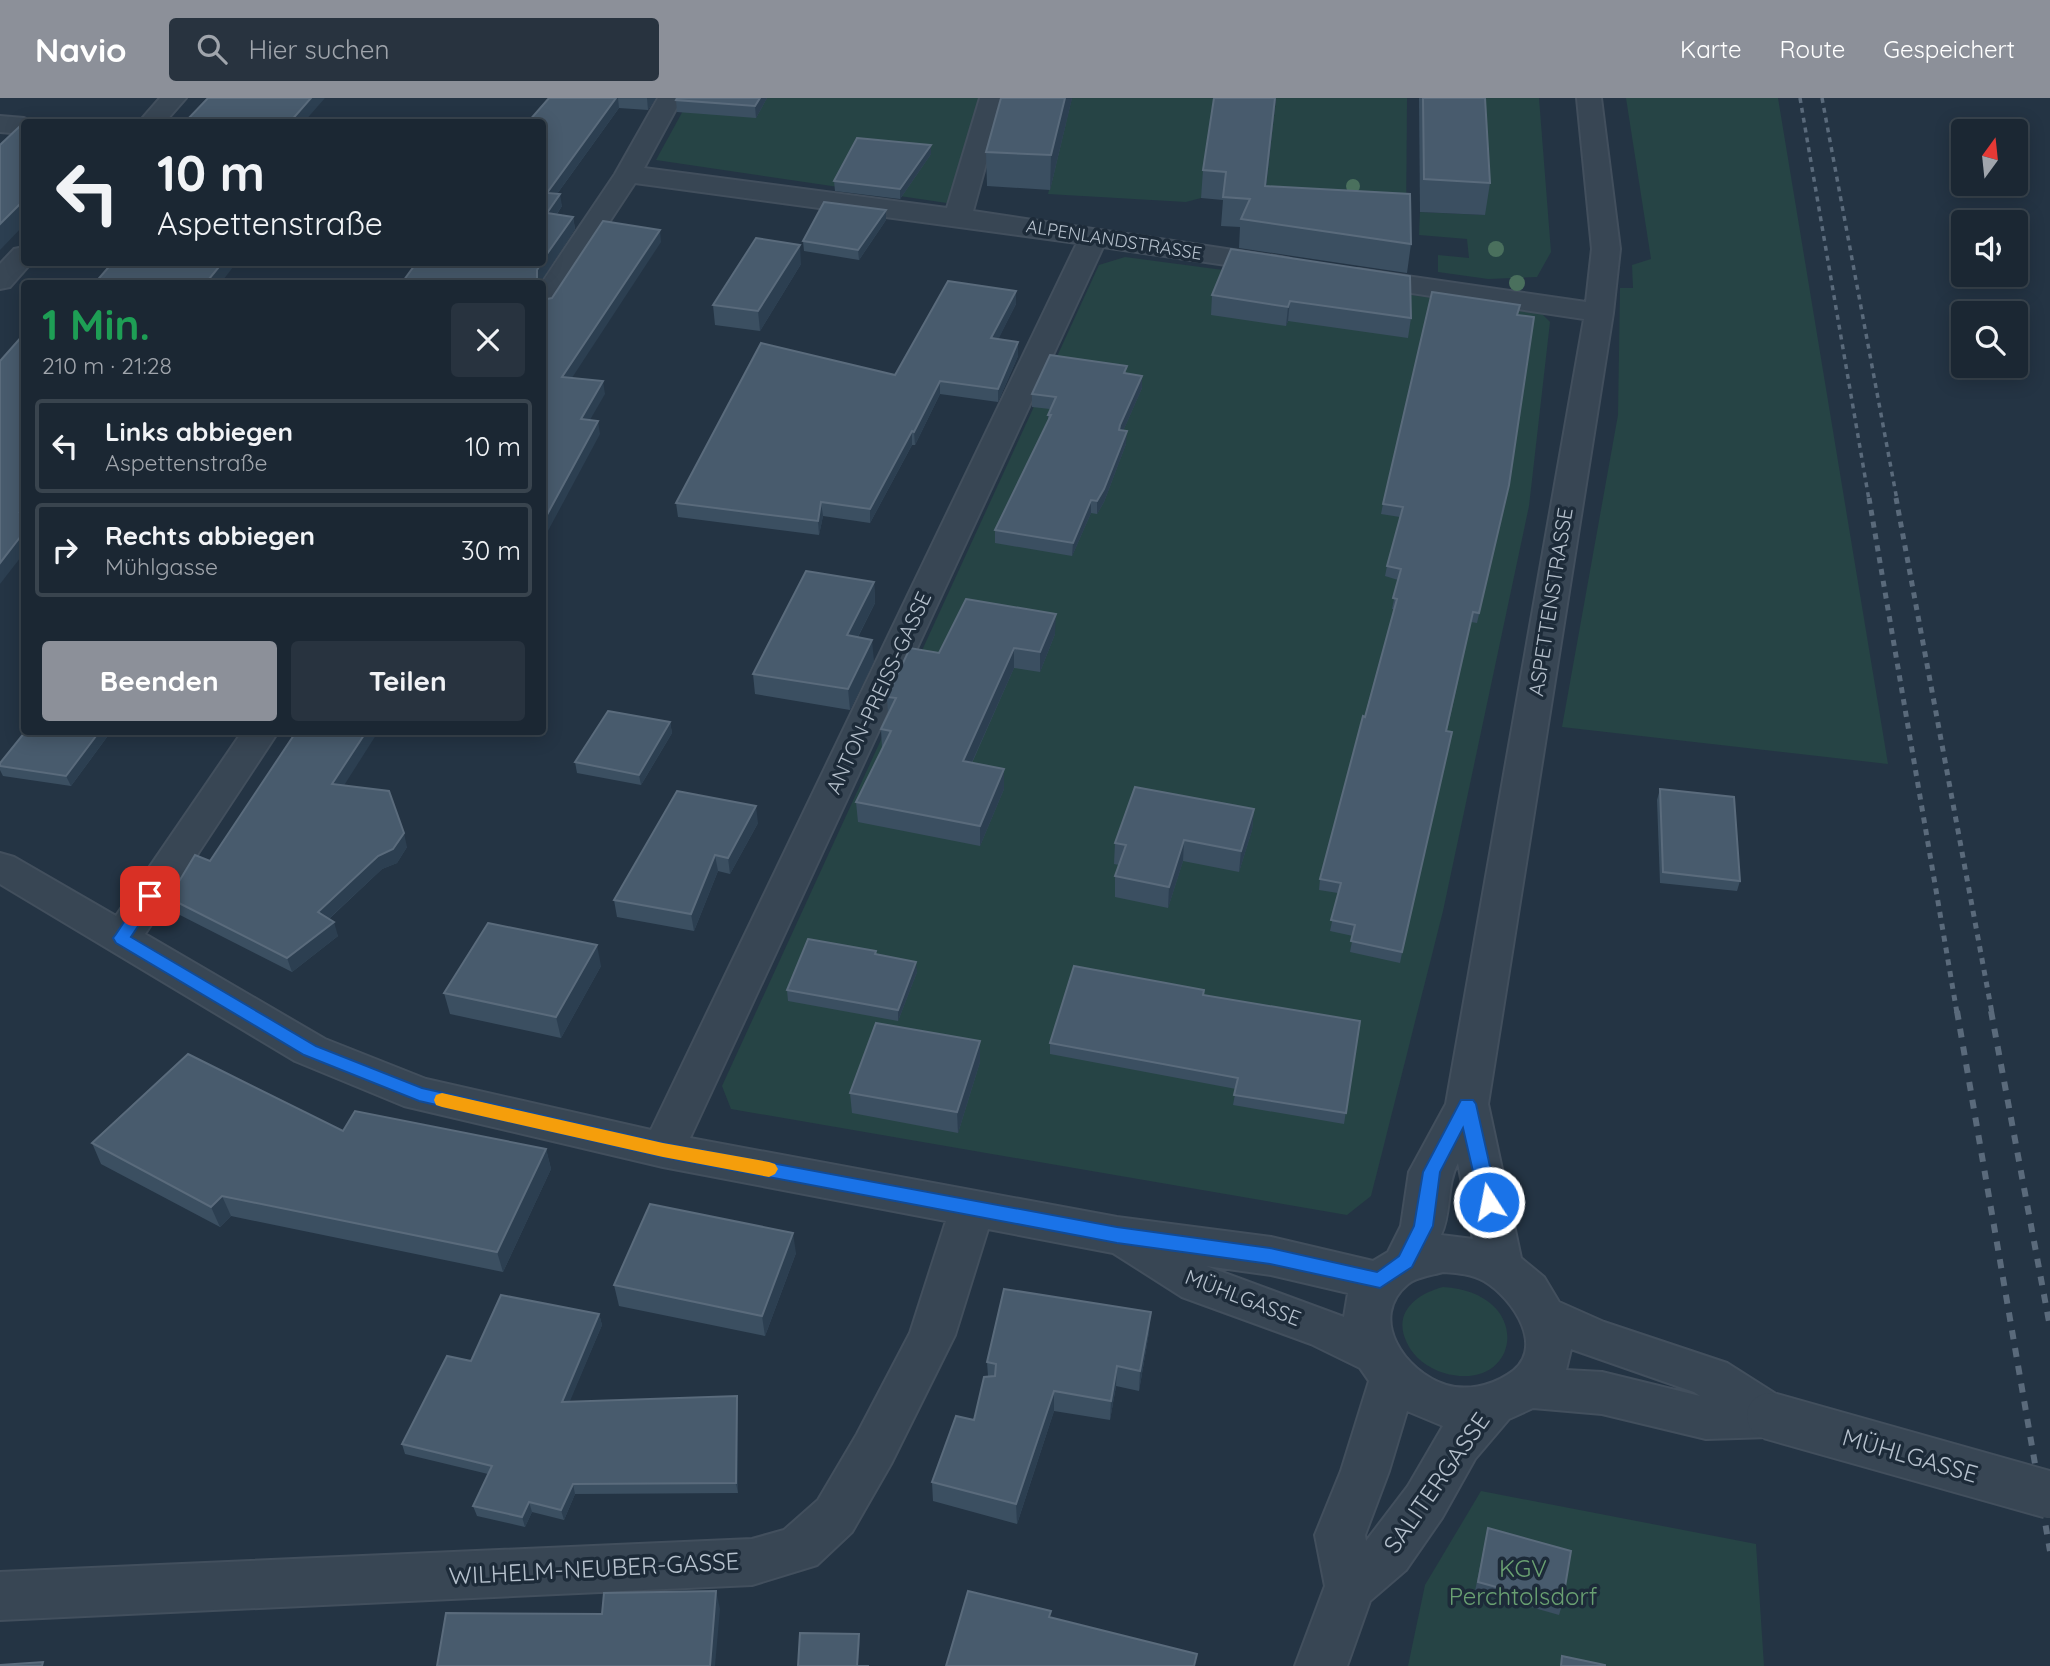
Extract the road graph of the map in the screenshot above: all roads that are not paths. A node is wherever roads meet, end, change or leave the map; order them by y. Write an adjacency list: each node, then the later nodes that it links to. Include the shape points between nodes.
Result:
1 (174, 98): 5 (street)
2 (670, 98): 8 (street)
3 (992, 98): 9 (street)
4 (1590, 98): 14 (street, ASPETTENSTRASSE, via 1606,249)
5 (154, 119)
6 (0, 124): 7 (street)
7 (21, 126)
8 (628, 173): 9 (street, ALPENLANDSTRASSE); 13 (street)
9 (958, 217): 10 (street, ALPENLANDSTRASSE)
10 (1094, 237): 14 (street, ALPENLANDSTRASSE); 19 (street, ANTON-PREISS-GASSE)
11 (21, 259): 12 (street)
12 (0, 281)
13 (546, 297)
14 (1599, 313): 18 (street, ASPETTENSTRASSE)
15 (258, 735): 17 (street)
16 (0, 866): 17 (street, MÜHLGASSE)
17 (122, 938): 19 (street, MÜHLGASSE, via 310,1050 419,1094)
18 (1467, 1104): 22 (street, ASPETTENSTRASSE); 23 (street, ASPETTENSTRASSE, via 1432,1172 1423,1226)
19 (663, 1150): 20 (street, MÜHLGASSE)
20 (972, 1208): 21 (street, MÜHLGASSE); 30 (street, WILHELM-NEUBER-GASSE, via 932,1335 835,1516 799,1549 752,1562)
21 (1117, 1235): 23 (street, MÜHLGASSE); 25 (street, MÜHLGASSE, via 1198,1284 1327,1330)
22 (1501, 1268): 23 (street, MÜHLGASSE, via 1443,1253); 24 (street, MÜHLGASSE, via 1534,1298)
23 (1393, 1271): 25 (street, via 1366,1307 1365,1322)
24 (1544, 1316): 26 (street, MÜHLGASSE, via 1548,1354 1541,1372); 27 (street, MÜHLGASSE, via 1591,1337 1710,1377)
25 (1383, 1366): 26 (street, MÜHLGASSE, via 1429,1401 1471,1408); 29 (street, via 1365,1471 1340,1535)
26 (1510, 1397): 27 (street, MÜHLGASSE, via 1602,1393 1706,1418); 29 (street, SALITERGASSE, via 1458,1444 1388,1554)
27 (1770, 1416): 28 (street, MÜHLGASSE, bridge)
28 (2050, 1495)
29 (1350, 1586): 31 (street, SALITERGASSE)
30 (0, 1596)
31 (1321, 1666)

